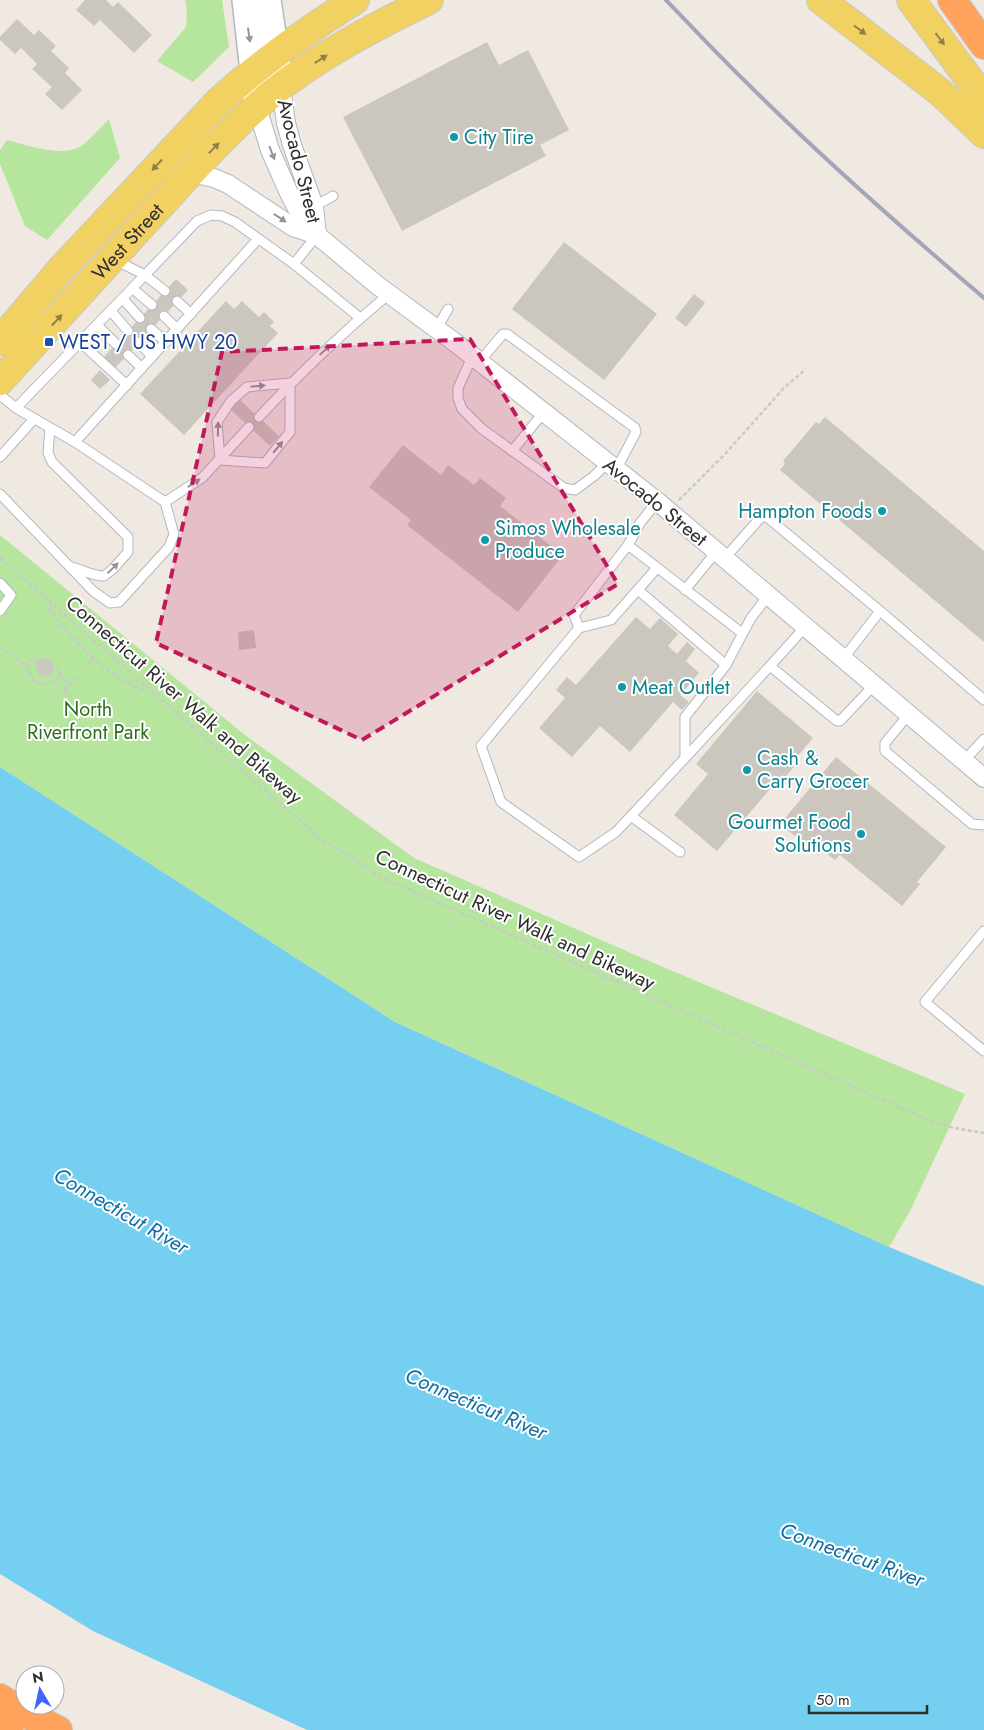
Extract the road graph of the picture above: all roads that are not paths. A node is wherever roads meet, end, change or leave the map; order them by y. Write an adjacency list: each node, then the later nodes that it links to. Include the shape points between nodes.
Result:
1 (245, 0): 12 (street, one-way to 12)
2 (268, 0): 11 (street)
3 (355, 0): 11 (main road, West Street)
4 (429, 0): 13 (main road, West Street, one-way to 4, via 365,33)
5 (821, 0): 16 (main road, one-way to 16, via 941,93)
6 (911, 0): 14 (main road, one-way to 14)
7 (952, 0): 10 (highway)
8 (974, 0): 9 (highway)
9 (984, 13)
10 (984, 44)
11 (276, 53): 12 (main road, West Street); 13 (street)
12 (254, 70): 15 (street); 42 (main road, West Street, one-way to 42, via 183,138 62,268)
13 (281, 87): 15 (main road, West Street); 19 (street, Avocado Street, via 286,123)
14 (984, 99)
15 (258, 106): 17 (main road, West Street, one-way to 15); 19 (street, Avocado Street, one-way to 19, via 270,150)
16 (984, 134)
17 (191, 173): 20 (street, Avocado Street, one-way to 20, via 228,184 293,227); 22 (main road, West Street)
18 (333, 196): 19 (lane)
19 (307, 210): 20 (street, Avocado Street)
20 (317, 235): 23 (lane); 27 (street, Avocado Street)
21 (258, 239): 23 (lane); 24 (lane, via 234,222 211,215 198,221); 33 (lane)
22 (112, 259): 24 (lane); 51 (main road, West Street, one-way to 22)
23 (294, 264): 36 (lane)
24 (145, 275): 25 (lane); 26 (lane)
25 (133, 289): 28 (lane); 30 (lane)
26 (165, 291)
27 (389, 294): 36 (lane); 38 (street, Avocado Street)
28 (123, 299): 32 (lane); 35 (lane)
29 (177, 301): 33 (lane)
30 (152, 305)
31 (448, 309): 38 (lane)
32 (110, 311): 37 (lane); 41 (lane)
33 (191, 314): 40 (lane)
34 (164, 316): 40 (lane)
35 (140, 318)
36 (360, 318): 52 (lane, one-way to 36)
37 (97, 325): 43 (lane); 46 (lane)
38 (437, 328): 49 (street, Avocado Street)
39 (151, 329): 45 (lane)
40 (177, 329): 45 (lane)
41 (128, 331)
42 (0, 341)
43 (80, 342): 53 (lane); 55 (lane)
44 (139, 342): 48 (lane)
45 (166, 342): 48 (lane)
46 (116, 344)
47 (128, 354): 50 (lane)
48 (152, 357): 50 (lane)
49 (476, 359): 56 (street, Avocado Street); 62 (lane, via 458,388 462,409); 65 (lane, via 506,334 635,428 636,432)
50 (142, 368): 53 (lane)
51 (0, 381)
52 (290, 383): 57 (lane); 64 (lane, one-way to 52, via 217,422 231,401 247,387); 64 (lane, one-way to 52, via 265,463 290,432)
53 (127, 385): 61 (lane)
54 (0, 395): 55 (lane)
55 (16, 408): 58 (lane)
56 (543, 412): 62 (lane); 65 (street, Avocado Street)
57 (259, 417)
58 (34, 418): 60 (lane); 63 (lane)
59 (249, 427): 64 (lane)
60 (50, 428): 61 (lane); 71 (lane, one-way to 60, via 81,568 94,576 104,576 128,552 128,537 52,462 48,453)
61 (75, 442): 67 (lane)
62 (512, 451): 65 (lane, via 564,488 575,490)
63 (0, 457)
64 (220, 460): 67 (lane, one-way to 64, via 202,478)
65 (612, 467): 68 (street, Avocado Street)
66 (0, 494): 71 (lane)
67 (165, 502): 71 (lane, via 174,534 169,547 119,602 110,603 93,591)
68 (662, 507): 69 (lane, via 640,523); 70 (street, Avocado Street)
69 (628, 545): 72 (lane); 80 (lane, via 574,615)
70 (720, 555): 75 (lane); 76 (street, Avocado Street); 78 (lane, via 761,517 767,516)
71 (70, 567)
72 (657, 568): 74 (lane); 75 (lane)
73 (0, 583): 77 (lane, via 12,595)
74 (638, 590): 80 (lane, via 611,620); 83 (lane)
75 (685, 590): 81 (lane)
76 (768, 596): 79 (street, Avocado Street); 81 (lane)
77 (0, 611)
78 (880, 611): 82 (lane); 86 (lane)
79 (805, 627): 82 (street, Avocado Street); 84 (lane)
80 (579, 628): 92 (lane, via 481,746 501,802 579,857 616,832)
81 (742, 634): 83 (lane)
82 (843, 659): 85 (street, Avocado Street)
83 (726, 665): 89 (lane, via 685,717)
84 (770, 666): 85 (lane, via 837,721); 89 (lane)
85 (874, 685): 87 (street, Avocado Street)
86 (984, 700)
87 (909, 714): 90 (street, Avocado Street); 93 (lane, via 885,743 885,751 972,824)
88 (984, 739): 90 (lane)
89 (685, 758): 92 (lane)
90 (964, 761): 91 (street, Avocado Street)
91 (984, 778)
92 (631, 816): 94 (lane)
93 (984, 825)
94 (680, 852)
95 (984, 931): 96 (lane, via 925,1002)
96 (984, 1051)
97 (6, 1712): 98 (highway)
98 (58, 1730)

